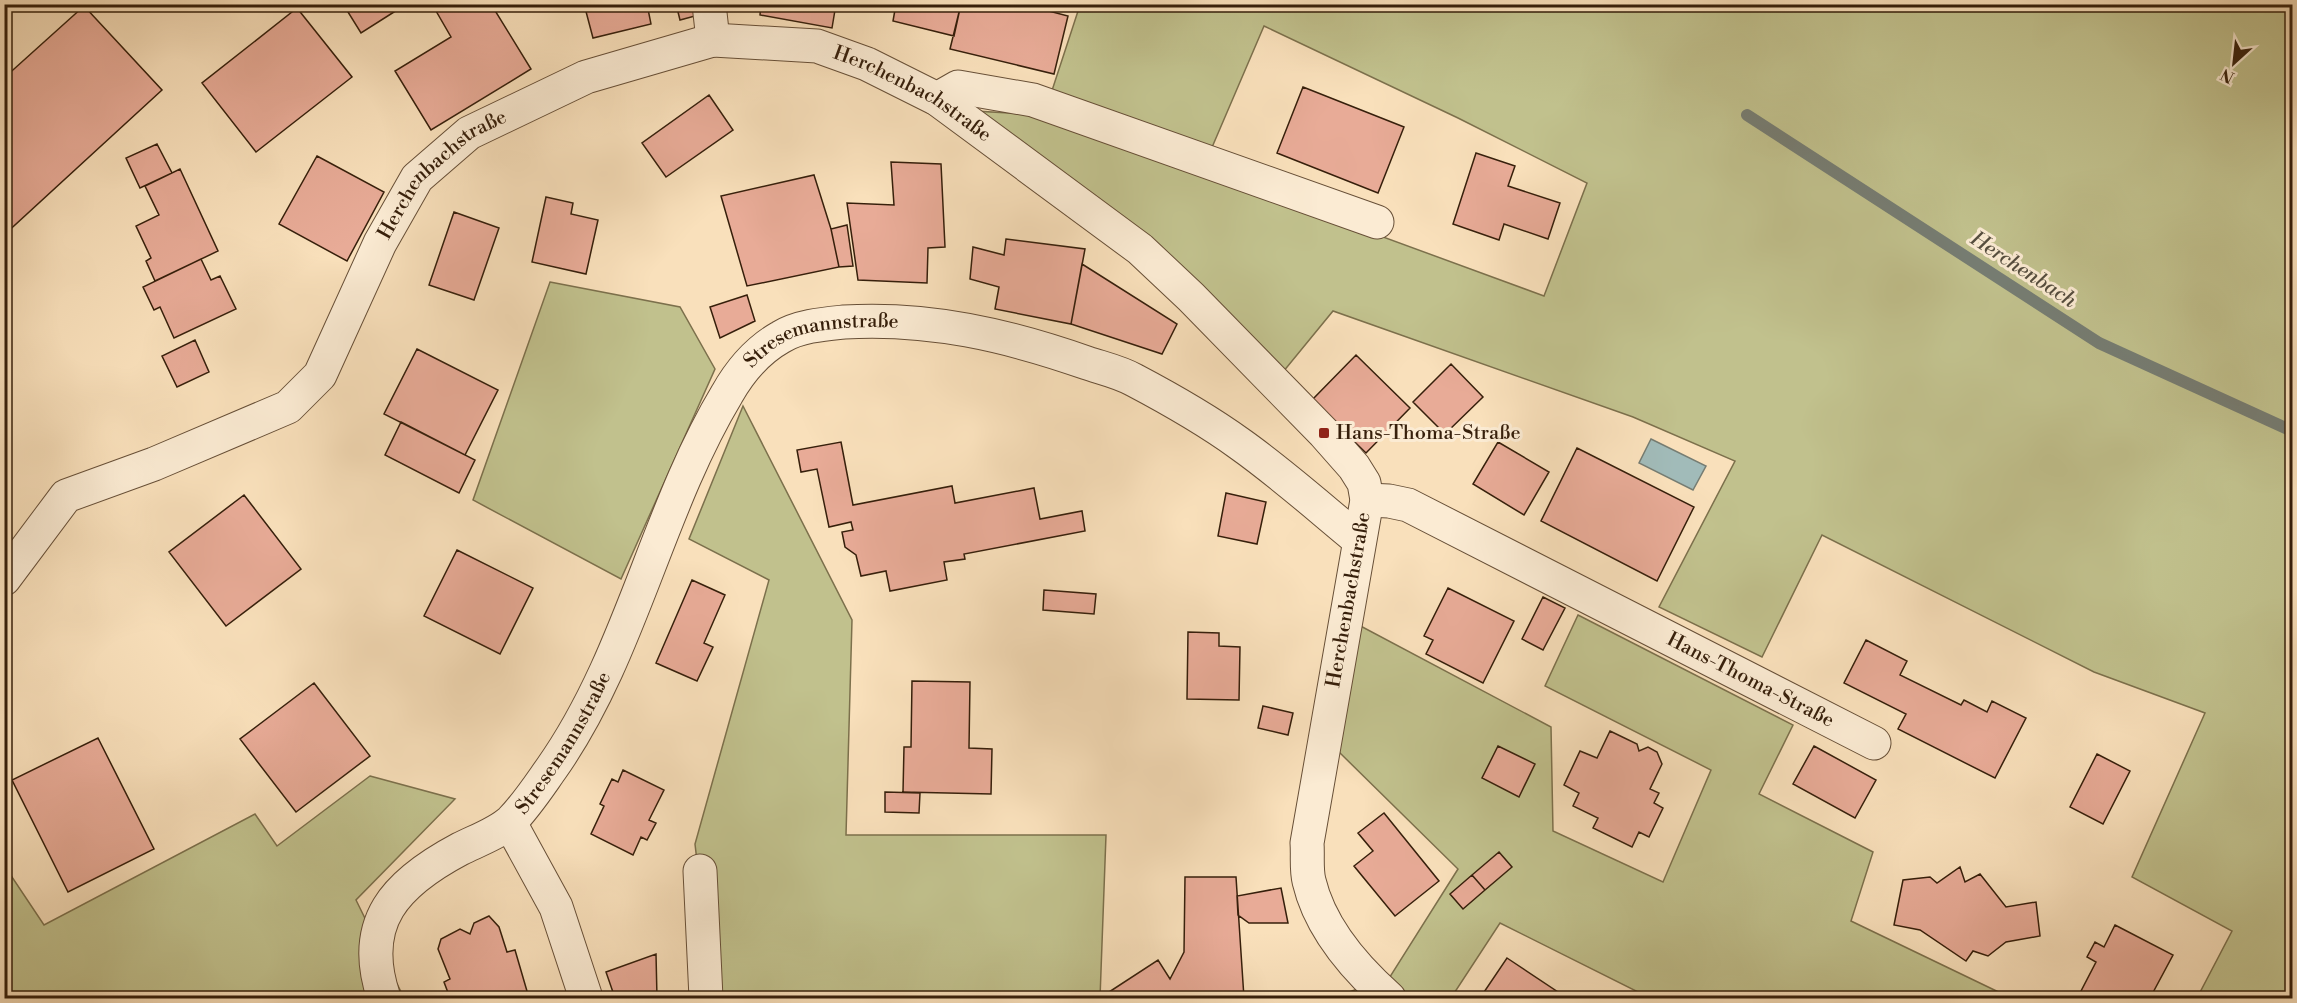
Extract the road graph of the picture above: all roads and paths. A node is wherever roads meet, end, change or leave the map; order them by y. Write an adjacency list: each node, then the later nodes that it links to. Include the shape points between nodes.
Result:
1 (709, 4): 2 (street)
2 (713, 40): 3 (street, Herchenbachstraße, via 817,46 867,64); 7 (street, Herchenbachstraße, via 586,77 469,133 417,178 380,243 320,375 288,407 154,464 66,496)
3 (937, 99): 4 (street, via 958,87 1033,100); 5 (street, Herchenbachstraße, via 1140,249 1324,433 1354,467 1364,483)
4 (1377, 222)
5 (1367, 500): 6 (street, Herchenbachstraße); 8 (street, Hans-Thoma-Straße, via 1408,505)
6 (1359, 540): 9 (street, Stresemannstraße, via 1241,445 1129,377 1030,345 945,325 889,319 823,324 784,335 754,356 728,391 704,435 605,674 552,768); 14 (street, Herchenbachstraße, via 1307,843 1309,879 1328,929)
7 (4, 579)
8 (1874, 742)
9 (510, 823): 11 (street, Stresemannstraße, via 428,866 389,906 377,930 375,956); 12 (street, Stresemannstraße, via 556,907)
10 (700, 871): 13 (street)
11 (384, 999)
12 (586, 999)
13 (706, 999)
14 (1389, 999)

